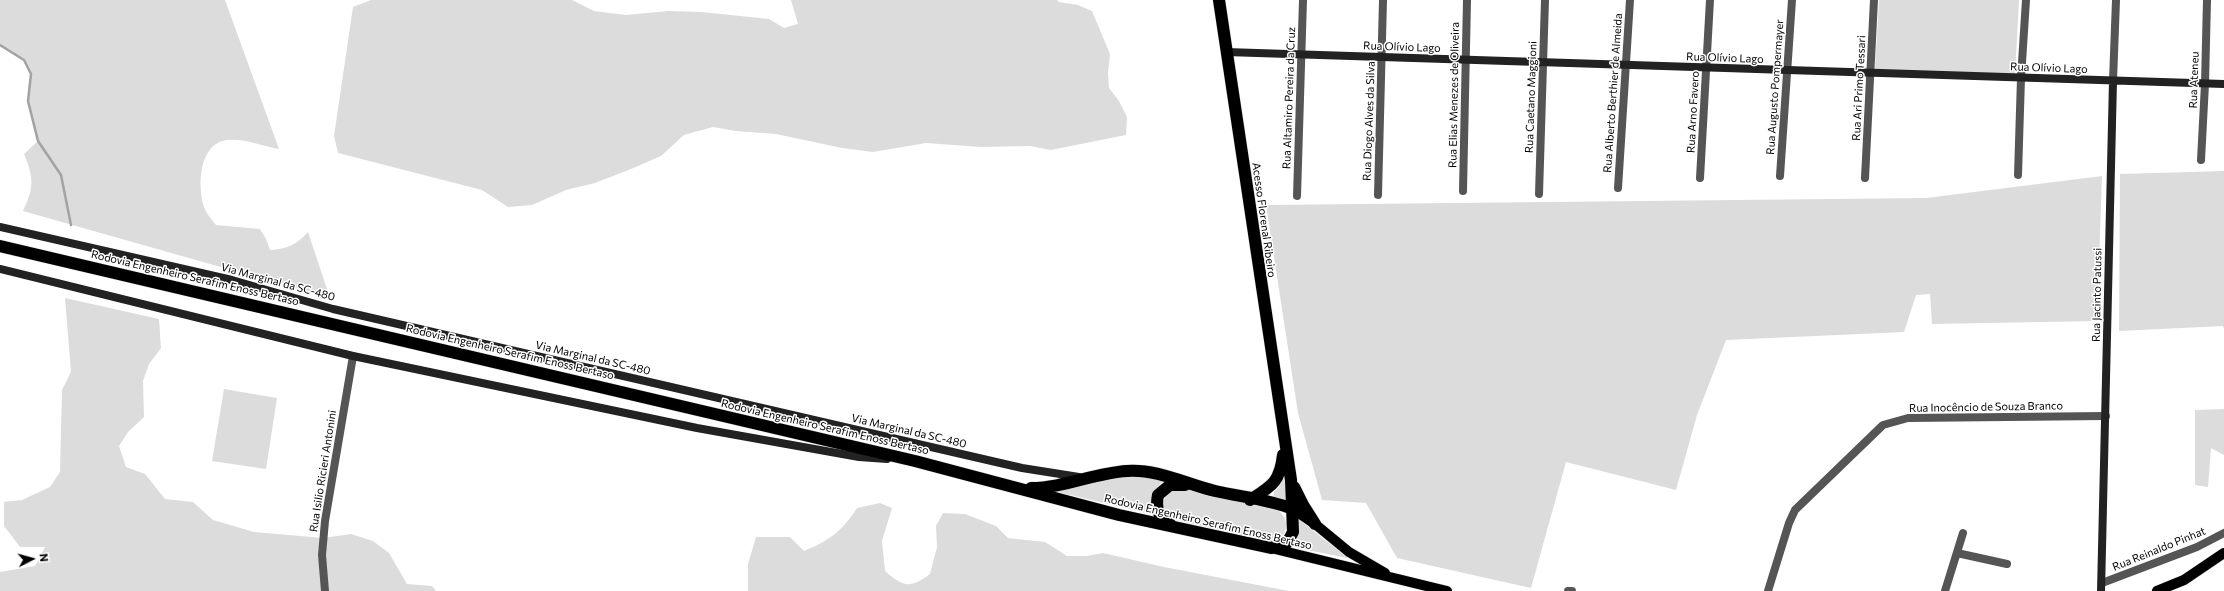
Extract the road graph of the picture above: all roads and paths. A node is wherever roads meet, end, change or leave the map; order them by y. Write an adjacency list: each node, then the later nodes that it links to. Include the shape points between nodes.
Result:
1 (1219, 0): 13 (highway, Acesso Florenal Ribeiro)
2 (1303, 0): 14 (street, Rua Altamiro Pereira da Cruz)
3 (1383, 0): 15 (street, Rua Diogo Alves da Silva)
4 (1467, 0): 16 (street, Rua Elias Menezes de Oliveira)
5 (1545, 0): 17 (street, Rua Caetano Maggioni)
6 (1630, 0): 18 (street, Rua Alberto Berthier de Almeida)
7 (1710, 0): 19 (street, Rua Arno Favero)
8 (1792, 0): 20 (street, Rua Augusto Pompermayer)
9 (1874, 0): 21 (street, Rua Ari Primo Tessari)
10 (2026, 0): 22 (street)
11 (2116, 0): 23 (street, Rua Jacinto Patussi)
12 (2207, 0): 24 (street, Rua Ateneu)
13 (1226, 52): 14 (main road, Rua Olívio Lago); 41 (highway, Acesso Florenal Ribeiro)
14 (1301, 54): 15 (main road, Rua Olívio Lago); 35 (street, Rua Altamiro Pereira da Cruz)
15 (1382, 57): 16 (main road, Rua Olívio Lago); 34 (street, Rua Diogo Alves da Silva)
16 (1465, 60): 17 (main road, Rua Olívio Lago); 32 (street, Rua Elias Menezes de Oliveira)
17 (1543, 63): 18 (main road, Rua Olívio Lago); 33 (street, Rua Caetano Maggioni)
18 (1626, 66): 19 (main road, Rua Olívio Lago); 31 (street, Rua Alberto Berthier de Almeida)
19 (1706, 68): 20 (main road, Rua Olívio Lago); 29 (street, Rua Arno Favero)
20 (1788, 71): 21 (main road, Rua Olívio Lago); 28 (street, Rua Augusto Pompermayer)
21 (1871, 74): 22 (main road, Rua Olívio Lago); 30 (street, Rua Ari Primo Tessari)
22 (2021, 78): 23 (main road, Rua Olívio Lago); 27 (street)
23 (2113, 81): 24 (main road, Rua Olívio Lago); 40 (main road, Rua Jacinto Patussi)
24 (2205, 84): 25 (main road, Rua Olívio Lago); 26 (street, Rua Ateneu)
25 (2224, 84)
26 (2200, 160)
27 (2018, 175)
28 (1780, 176)
29 (1700, 178)
30 (1865, 178)
31 (1618, 188)
32 (1463, 191)
33 (1539, 194)
34 (1378, 195)
35 (1297, 196)
36 (0, 227): 43 (main road, Via Marginal da SC-480, via 232,280 334,309 1022,468 1072,477)
37 (0, 246): 42 (highway, Rodovia Engenheiro Serafim Enoss Bertaso)
38 (0, 269): 39 (main road)
39 (353, 356): 42 (main road, via 697,428 859,457); 59 (street, Rua Isilio Ricieri Antonini, via 325,521 322,555)
40 (2106, 416): 58 (main road, Rua Jacinto Patussi); 63 (street, Rua Inocêncio de Souza Branco, via 1908,418 1883,425 1795,510)
41 (1284, 444): 44 (highway, Acesso Florenal Ribeiro); 47 (highway, Acesso Florenal Ribeiro, via 1281,466 1275,482)
42 (915, 461): 46 (highway, Rodovia Engenheiro Serafim Enoss Bertaso)
43 (1089, 477): 45 (highway, Rodovia Engenheiro Serafim Enoss Bertaso, via 1111,472 1145,471); 46 (highway, Rodovia Engenheiro Serafim Enoss Bertaso, via 1046,488)
44 (1291, 480): 48 (highway, Acesso Florenal Ribeiro); 49 (highway)
45 (1194, 486): 47 (highway, Rodovia Engenheiro Serafim Enoss Bertaso); 50 (highway, via 1170,485 1158,495 1157,512)
46 (1013, 488): 50 (highway, Rodovia Engenheiro Serafim Enoss Bertaso)
47 (1250, 500): 48 (highway, Rodovia Engenheiro Serafim Enoss Bertaso, via 1276,502)
48 (1292, 509): 49 (main road, Rodovia Engenheiro Serafim Enoss Bertaso); 53 (highway, Acesso Florenal Ribeiro, via 1292,538 1287,543)
49 (1316, 524): 57 (main road, Rodovia Engenheiro Serafim Enoss Bertaso, via 1349,552)
50 (1172, 526): 53 (highway, Rodovia Engenheiro Serafim Enoss Bertaso)
51 (1963, 533): 54 (street)
52 (2224, 533): 58 (street, Rua Reinaldo Pinhat)
53 (1271, 548): 57 (main road, Rodovia Engenheiro Serafim Enoss Bertaso)
54 (1957, 553): 56 (street); 64 (street)
55 (2224, 553): 65 (main road, via 2184,580)
56 (2007, 564)
57 (1398, 580): 60 (main road, Rodovia Engenheiro Serafim Enoss Bertaso)
58 (2101, 587)
59 (325, 591)
60 (1447, 591)
61 (1568, 591): 62 (street)
62 (1572, 591)
63 (1768, 591)
64 (1945, 591)
65 (2156, 591)

